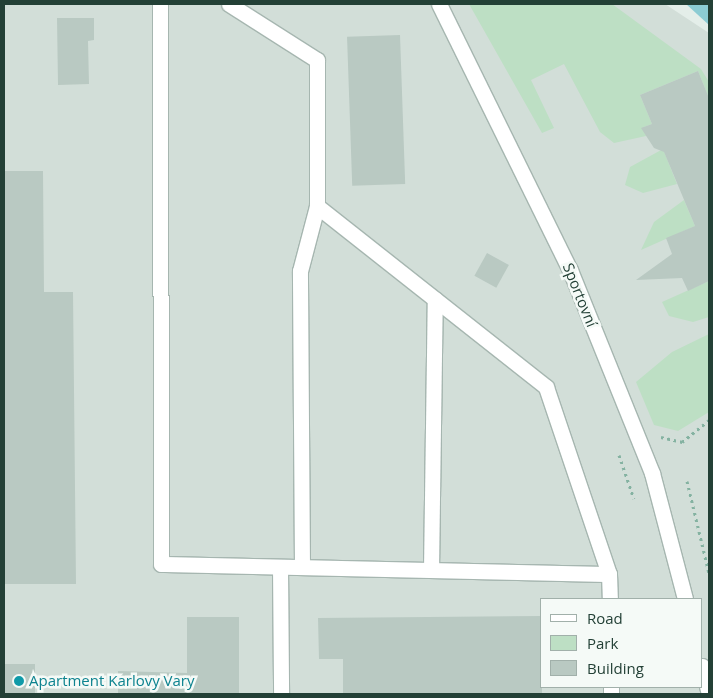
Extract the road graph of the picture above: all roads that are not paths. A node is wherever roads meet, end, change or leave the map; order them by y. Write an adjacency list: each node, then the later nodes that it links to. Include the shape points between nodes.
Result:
1 (160, 4): 6 (street, via 161,564)
2 (228, 4): 4 (street, via 317,60)
3 (439, 4): 11 (street, Sportovní, via 570,270 652,473)
4 (317, 206): 5 (street); 7 (street, via 300,271)
5 (435, 299): 8 (street); 9 (street, via 546,387)
6 (280, 567): 7 (street); 13 (street)
7 (302, 567): 8 (street)
8 (431, 570): 9 (street)
9 (609, 574): 10 (street)
10 (610, 598)
11 (685, 598)
12 (703, 670): 14 (street)
13 (281, 694)
14 (709, 694)

